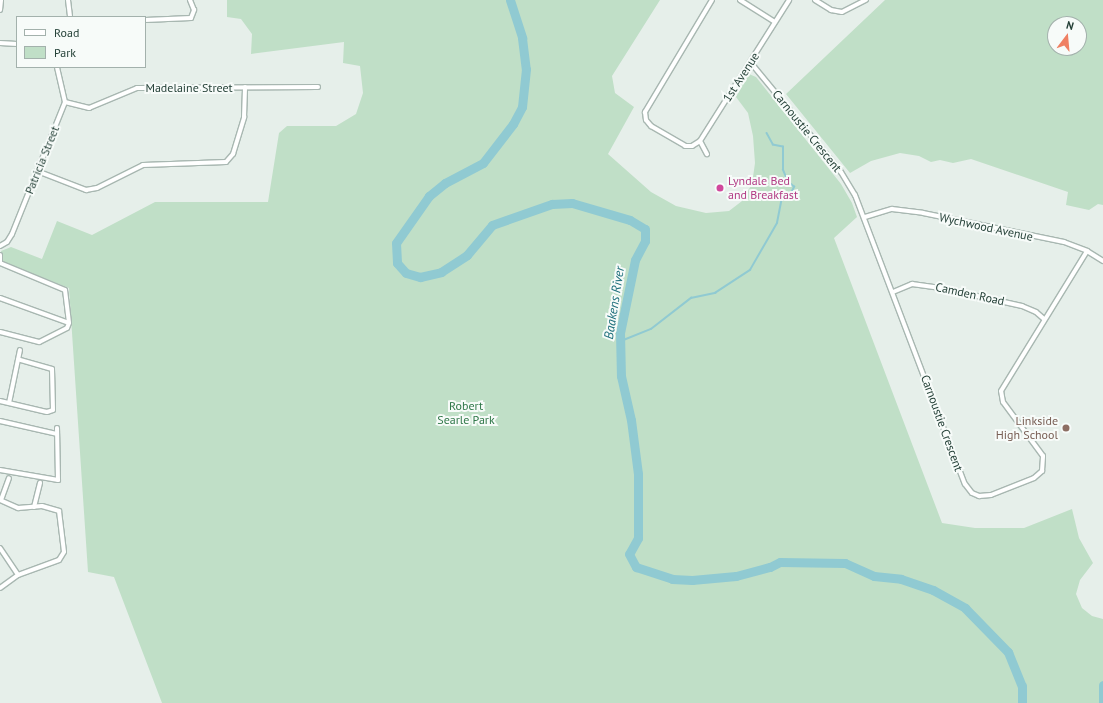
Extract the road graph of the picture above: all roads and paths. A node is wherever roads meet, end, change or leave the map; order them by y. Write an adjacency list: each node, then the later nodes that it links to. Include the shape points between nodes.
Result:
1 (1, 0): 9 (street)
2 (68, 0): 10 (street)
3 (190, 0): 11 (street, via 194,16)
4 (712, 0): 20 (street, via 645,112 645,118 652,126 682,144 692,146)
5 (740, 0): 12 (street)
6 (789, 0): 12 (street, 1st Avenue)
7 (815, 0): 8 (street, via 831,10 842,12)
8 (866, 0)
9 (0, 10)
10 (70, 16)
11 (146, 20)
12 (776, 22): 15 (street, 1st Avenue)
13 (0, 43): 14 (street)
14 (16, 44)
15 (751, 63): 20 (street, 1st Avenue); 23 (street, Carnoustie Crescent, via 841,172)
16 (58, 68): 19 (street)
17 (245, 87): 18 (street, Madelaine Street); 19 (street, Madelaine Street, via 137,88 89,108); 22 (street, via 244,117 233,154 226,162 143,164 97,188 86,190)
18 (318, 87)
19 (65, 102): 22 (street, Patricia Street)
20 (700, 141): 21 (street)
21 (707, 154)
22 (37, 171): 24 (street, Patricia Street, via 10,238)
23 (865, 216): 26 (street, Wychwood Avenue, via 884,210 902,210 1064,242); 30 (street, Carnoustie Crescent)
24 (0, 246): 25 (street)
25 (0, 250)
26 (1087, 251): 28 (street, Wychwood Avenue); 32 (street, Carnoustie Crescent)
27 (0, 256): 29 (street)
28 (1103, 261)
29 (0, 263): 33 (street, via 65,290)
30 (894, 292): 32 (street, Camden Road, via 912,284 928,285 1022,306); 32 (street, Carnoustie Crescent, via 965,484 972,493 979,496 991,495 1034,478 1042,468 1044,459 1040,451 1003,402 1000,394 1003,384)
31 (0, 298): 33 (street)
32 (1044, 319)
33 (69, 323): 34 (street, via 67,328 39,342)
34 (0, 332)
35 (20, 350): 36 (street)
36 (18, 359): 38 (street); 38 (street, via 52,369 55,406 49,413)
37 (0, 401): 38 (street)
38 (9, 403)
39 (0, 418): 41 (street)
40 (57, 428): 41 (street)
41 (57, 434): 42 (street, via 58,480)
42 (0, 470)
43 (8, 478): 45 (street)
44 (40, 483): 46 (street)
45 (0, 500): 46 (street, via 15,508)
46 (34, 507): 48 (street, via 54,508 60,512 64,554 59,560)
47 (0, 548): 48 (street)
48 (18, 575): 49 (street)
49 (0, 588)

